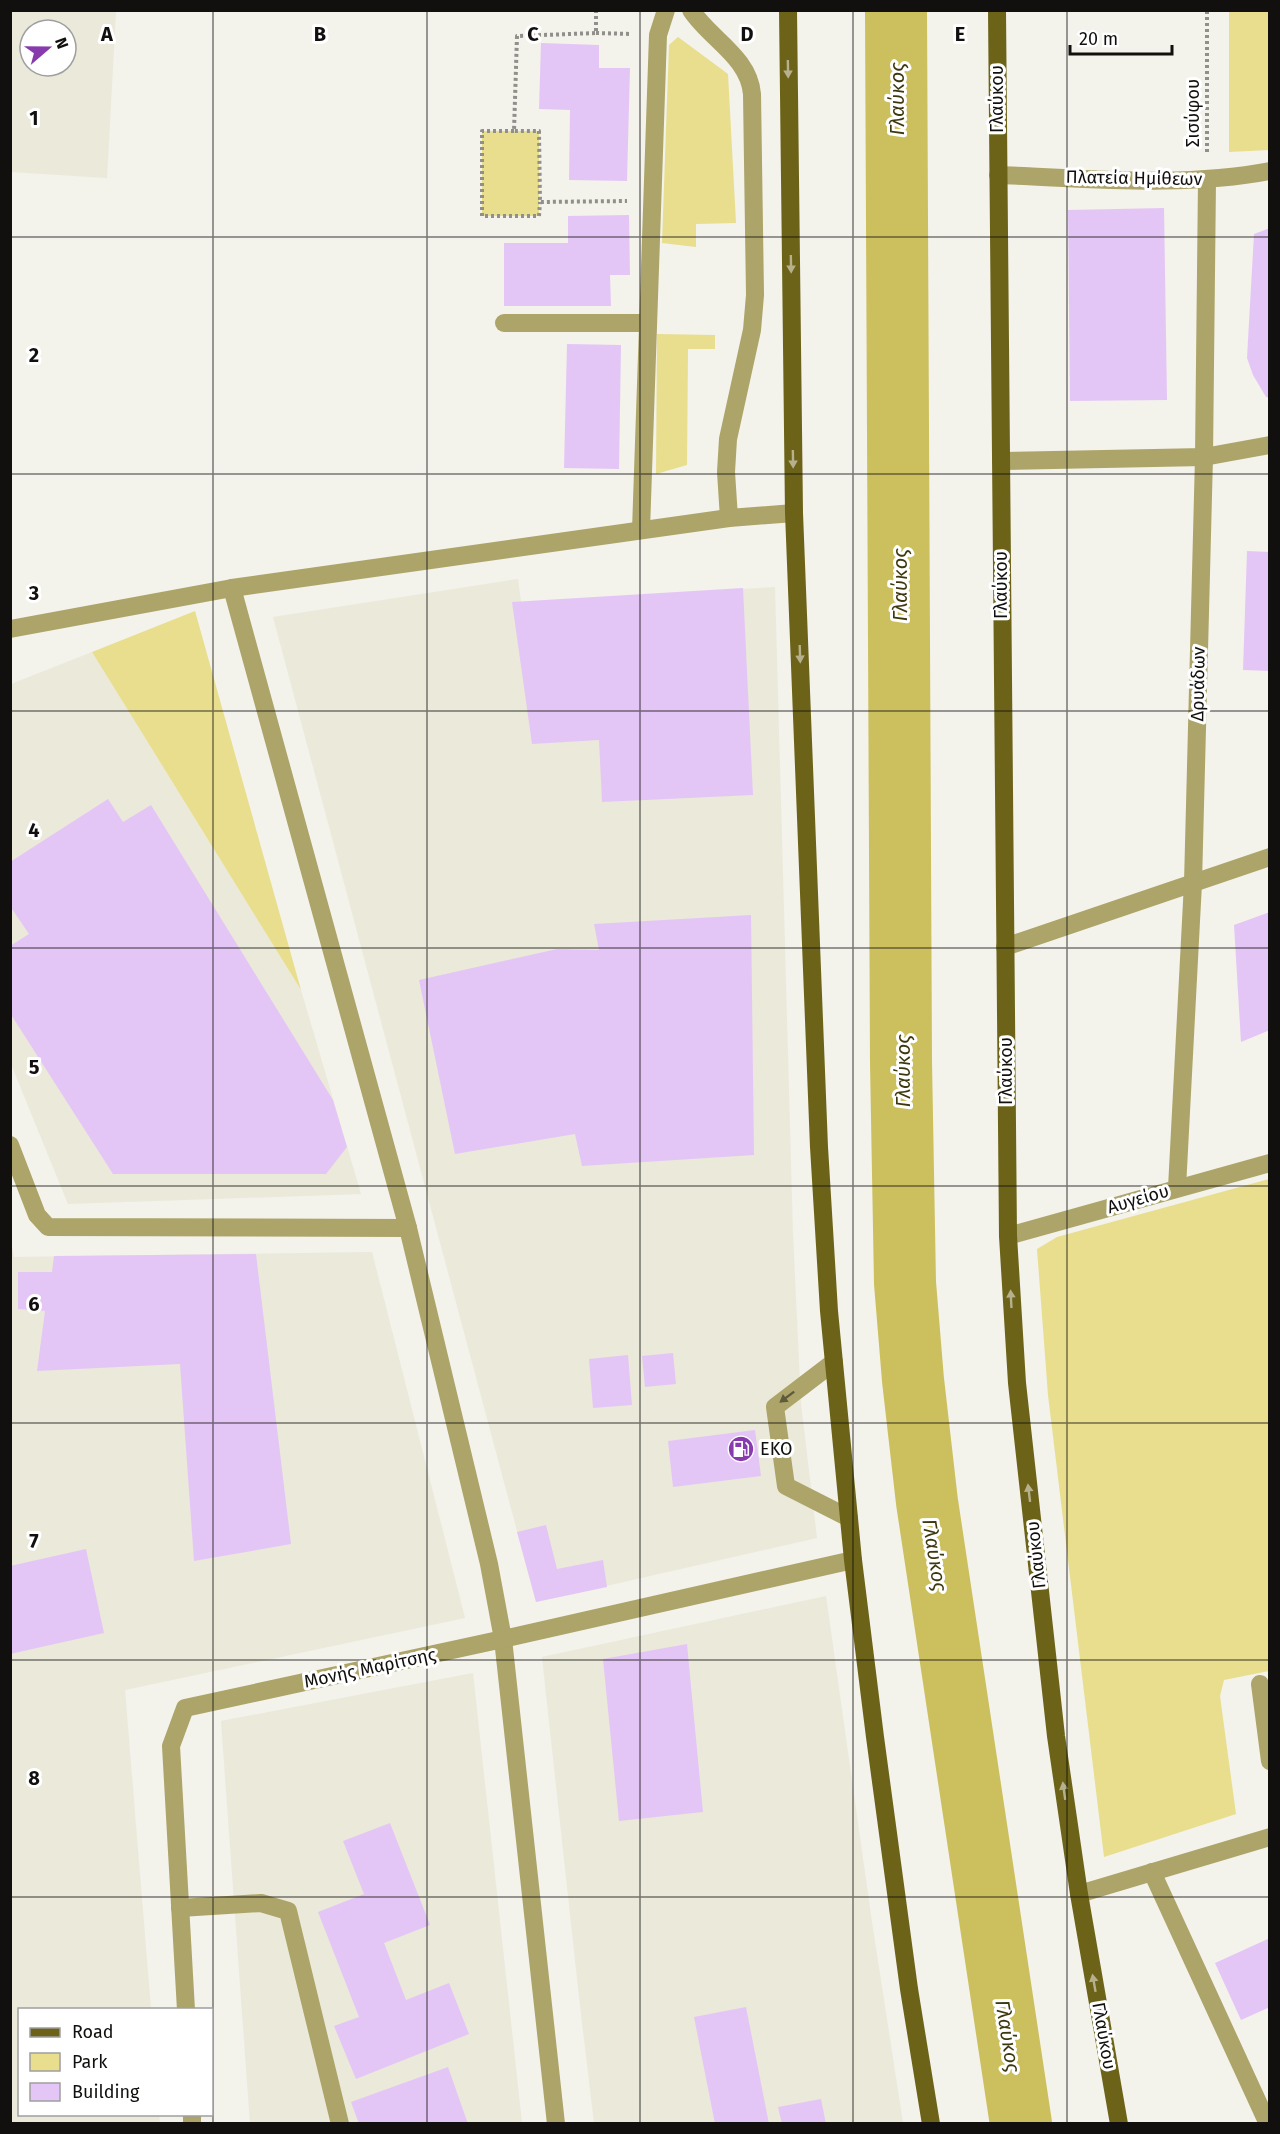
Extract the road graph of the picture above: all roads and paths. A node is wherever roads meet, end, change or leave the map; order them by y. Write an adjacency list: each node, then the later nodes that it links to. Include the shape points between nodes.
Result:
1 (596, 10): 7 (path)
2 (666, 10): 8 (street)
3 (691, 10): 21 (street, via 704,28 735,56 752,94 755,295 752,330 728,439)
4 (788, 10): 20 (main road, one-way to 20)
5 (997, 10): 11 (main road, Γλαύκου)
6 (1207, 10): 12 (path, Σισύφου)
7 (596, 33): 8 (path); 9 (path, via 517,36)
8 (658, 35): 13 (street)
9 (514, 131): 14 (path, via 539,131); 14 (path, via 482,131 482,216 539,216)
10 (1269, 171): 12 (street, Πλατεία Ημίθεων)
11 (998, 175): 12 (street, Πλατεία Ημίθεων); 19 (main road, Γλαύκου)
12 (1207, 180): 18 (street, Δρυάδων)
13 (652, 201): 14 (path); 16 (street)
14 (540, 202)
15 (504, 323): 16 (street)
16 (648, 323): 22 (street)
17 (1269, 445): 18 (street)
18 (1204, 457): 19 (street); 26 (street, Δρυάδων)
19 (1001, 461): 27 (main road, Γλαύκου)
20 (794, 513): 21 (street); 33 (main road, one-way to 33, via 819,1147)
21 (729, 518): 22 (street)
22 (641, 530): 23 (street)
23 (232, 588): 24 (street); 31 (street)
24 (10, 629)
25 (1269, 857): 26 (street)
26 (1193, 883): 27 (street); 30 (street, Δρυάδων)
27 (1005, 947): 32 (main road, Γλαύκου)
28 (10, 1145): 31 (street, via 37,1215 48,1227)
29 (1269, 1163): 30 (street, Αυγείου)
30 (1177, 1188): 32 (street, Αυγείου)
31 (408, 1228): 36 (street, via 489,1564)
32 (1008, 1236): 41 (main road, Γλαύκου, one-way to 32, via 1023,1446)
33 (834, 1362): 34 (main road); 34 (street, one-way to 34, via 775,1407 786,1486)
34 (849, 1518): 35 (main road)
35 (853, 1560): 36 (street, Μονής Μαρίτσης); 46 (main road, via 909,1989)
36 (503, 1639): 42 (street, Μονής Μαρίτσης, via 185,1708 171,1746); 45 (street)
37 (1260, 1684): 38 (street)
38 (1269, 1761)
39 (1269, 1837): 40 (street)
40 (1152, 1872): 41 (street); 48 (street)
41 (1078, 1894): 47 (main road, Γλαύκου, one-way to 41)
42 (180, 1908): 43 (street, Μονής Μαρίτσης); 44 (street, via 261,1903 288,1911)
43 (186, 2008)
44 (340, 2124)
45 (556, 2124)
46 (931, 2124)
47 (1119, 2124)
48 (1268, 2124)

